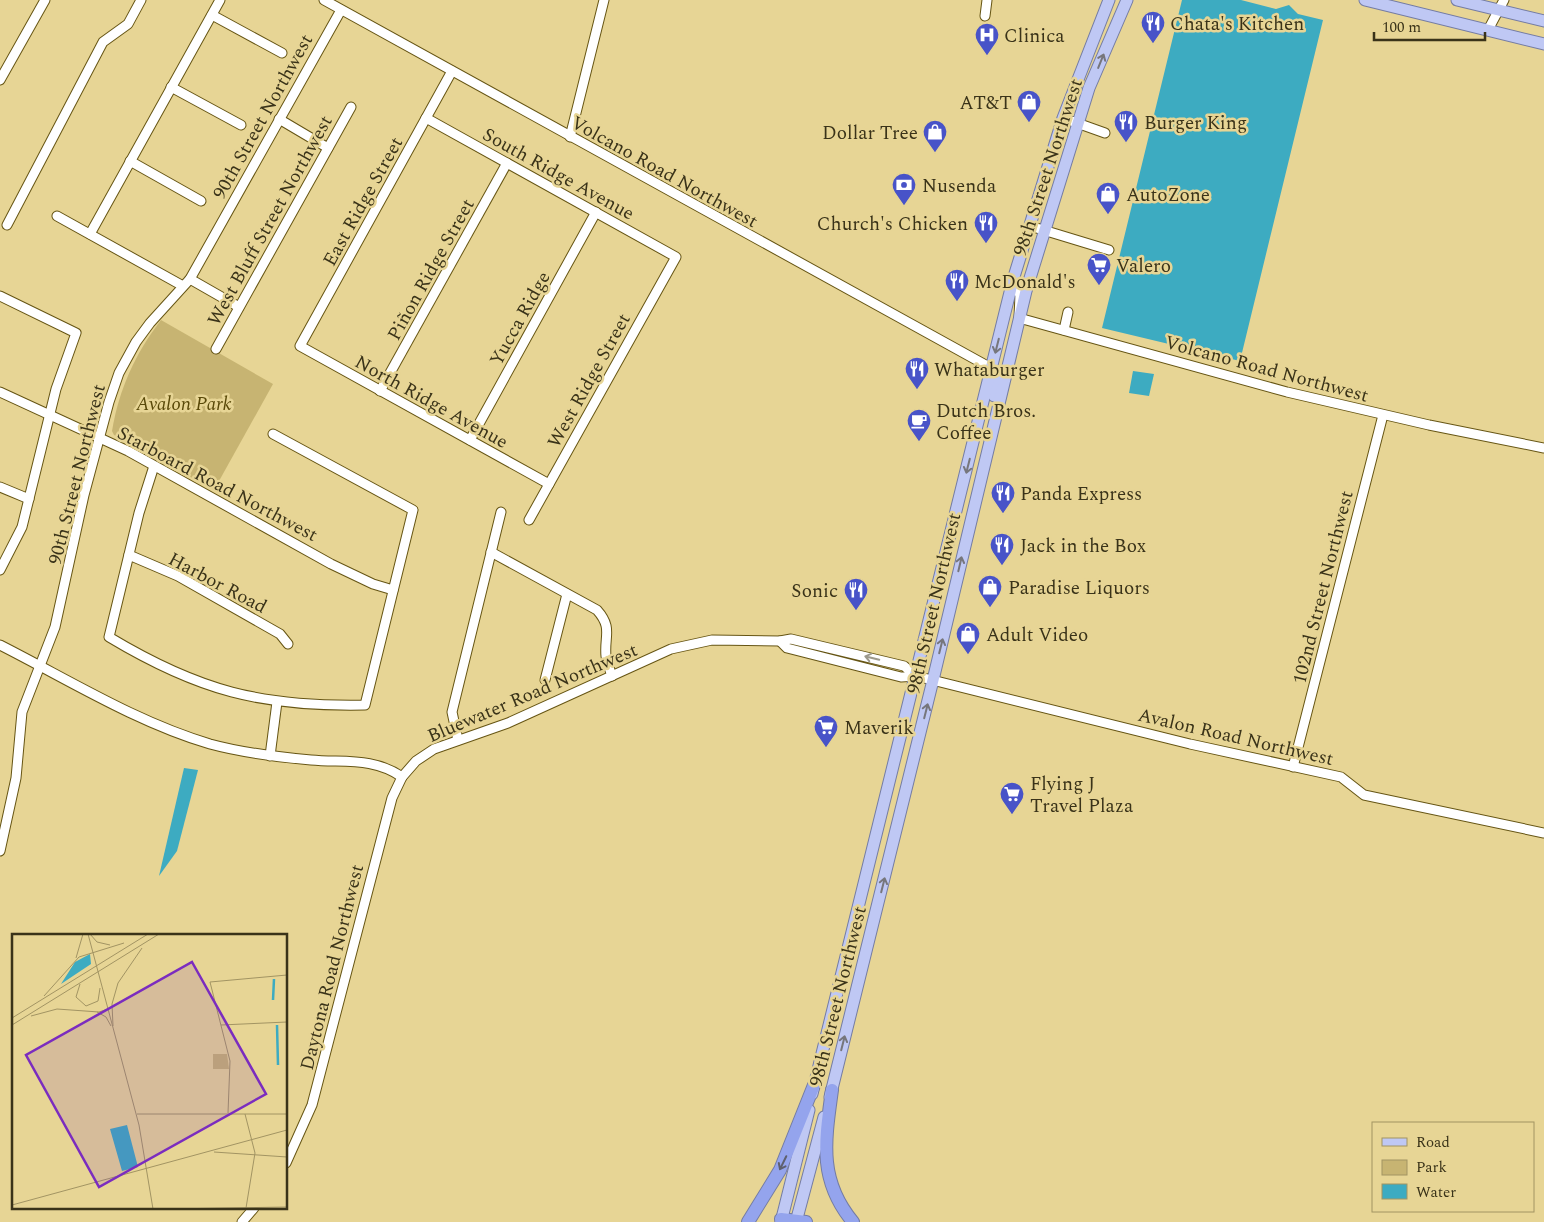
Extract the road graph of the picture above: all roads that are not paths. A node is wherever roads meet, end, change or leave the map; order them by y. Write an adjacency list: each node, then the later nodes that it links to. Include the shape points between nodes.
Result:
1 (45, 0): 20 (street)
2 (141, 0): 36 (street, via 128,24 103,42)
3 (220, 0): 13 (street)
4 (324, 0): 12 (street, Volcano Road Northwest)
5 (604, 0): 29 (street)
6 (987, 0): 14 (street)
7 (1109, 0): 24 (main road, 98th Street Northwest)
8 (1127, 0): 26 (main road, 98th Street Northwest, one-way to 8)
9 (1365, 0): 16 (main road)
10 (1457, 0): 11 (main road)
11 (1502, 5): 15 (main road); 16 (street)
12 (341, 10): 19 (street, Volcano Road Northwest); 25 (street, 90th Street Northwest)
13 (212, 14): 18 (street); 21 (street)
14 (985, 16)
15 (1544, 21)
16 (1488, 30): 17 (main road)
17 (1544, 44)
18 (282, 53)
19 (452, 71): 23 (street, East Ridge Street); 29 (street, Volcano Road Northwest)
20 (0, 80)
21 (171, 87): 27 (street); 31 (street)
22 (351, 107): 30 (street, West Bluff Street Northwest)
23 (426, 118): 32 (street, South Ridge Avenue); 50 (street, East Ridge Street)
24 (1063, 118): 26 (street); 37 (main road, 98th Street Northwest)
25 (279, 120): 30 (street); 42 (street, 90th Street Northwest)
26 (1077, 124): 28 (street); 38 (main road, 98th Street Northwest)
27 (240, 125)
28 (1105, 133)
29 (570, 137): 53 (street, Volcano Road Northwest)
30 (328, 148): 46 (street, West Bluff Street Northwest)
31 (130, 161): 33 (street); 39 (street)
32 (507, 163): 34 (street, South Ridge Avenue); 54 (street, Piñon Ridge Street)
33 (201, 201)
34 (596, 212): 41 (street, South Ridge Avenue); 61 (street, Yucca Ridge)
35 (57, 216): 39 (street)
36 (7, 225)
37 (1030, 226): 38 (street); 44 (main road, 98th Street Northwest)
38 (1044, 230): 40 (street); 48 (main road, 98th Street Northwest)
39 (90, 234): 43 (street)
40 (1109, 250)
41 (676, 257): 64 (street, West Ridge Street)
42 (190, 278): 43 (street, 90th Street Northwest); 46 (street)
43 (183, 286): 60 (street, 90th Street Northwest, via 136,342 120,373)
44 (1016, 290): 48 (street); 52 (main road, via 1010,332); 53 (main road, 98th Street Northwest, one-way to 53)
45 (0, 296): 57 (street, via 76,333 60,374)
46 (239, 307): 51 (street, West Bluff Street Northwest)
47 (1068, 312): 49 (street)
48 (1019, 318): 49 (street, Volcano Road Northwest); 52 (main road, 98th Street Northwest)
49 (1064, 330): 56 (street, Volcano Road Northwest, via 1287,392)
50 (300, 346): 54 (street, North Ridge Avenue)
51 (216, 349)
52 (1012, 350): 58 (main road, 98th Street Northwest)
53 (991, 368): 58 (main road, via 999,373 991,414); 78 (main road, 98th Street Northwest, one-way to 78)
54 (380, 390): 61 (street, North Ridge Avenue)
55 (0, 392): 57 (street, Starboard Road Northwest)
56 (1383, 414): 62 (street, Volcano Road Northwest); 84 (street, 102nd Street Northwest)
57 (50, 417): 60 (street, Starboard Road Northwest); 66 (street)
58 (994, 428): 80 (main road, 98th Street Northwest, one-way to 58)
59 (273, 434): 72 (street, via 413,510)
60 (99, 438): 63 (street, Starboard Road Northwest); 76 (street, 90th Street Northwest, via 55,627)
61 (470, 440): 64 (street, North Ridge Avenue)
62 (1544, 448)
63 (154, 466): 70 (street); 72 (street, Starboard Road Northwest, via 331,564)
64 (549, 484): 68 (street, West Ridge Street)
65 (0, 487): 66 (street)
66 (28, 500): 71 (street, via 22,527)
67 (501, 512): 69 (street)
68 (529, 520)
69 (491, 552): 73 (street); 82 (street, via 452,712)
70 (129, 555): 74 (street, Harbor Road, via 178,576 280,634); 81 (street, via 109,638 178,675 244,696)
71 (0, 570)
72 (393, 590): 81 (street, via 365,705)
73 (567, 594): 77 (street, via 597,610 604,618 608,629 606,658); 79 (street)
74 (288, 644)
75 (0, 646): 76 (street)
76 (41, 666): 83 (street, via 166,728 230,749); 87 (street, 90th Street Northwest, via 22,712 16,778)
77 (612, 676): 78 (street, Bluewater Road Northwest, via 671,649 712,640 791,638 904,666); 82 (street, Bluewater Road Northwest, via 508,723)
78 (916, 676): 80 (street, Avalon Road Northwest); 88 (main road, 98th Street Northwest)
79 (546, 680)
80 (933, 680): 84 (street, Avalon Road Northwest); 89 (main road, 98th Street Northwest, one-way to 80)
81 (277, 702): 83 (street)
82 (458, 740): 85 (street, Bluewater Road Northwest, via 434,749 416,761)
83 (270, 756): 85 (street, via 363,761 380,765)
84 (1293, 767): 86 (street, Avalon Road Northwest, via 1341,777 1364,795)
85 (402, 777): 90 (street, Daytona Road Northwest, via 392,798 312,1105)
86 (1544, 833)
87 (0, 851)
88 (814, 1085): 92 (main road, 98th Street Northwest); 95 (highway, one-way to 95, via 780,1170)
89 (832, 1090): 93 (main road, 98th Street Northwest); 96 (highway, via 826,1132 826,1163 836,1198)
90 (288, 1159)
91 (252, 1210): 94 (street)
92 (781, 1220): 93 (highway)
93 (799, 1221)
94 (242, 1222)
95 (748, 1222)
96 (853, 1222)

